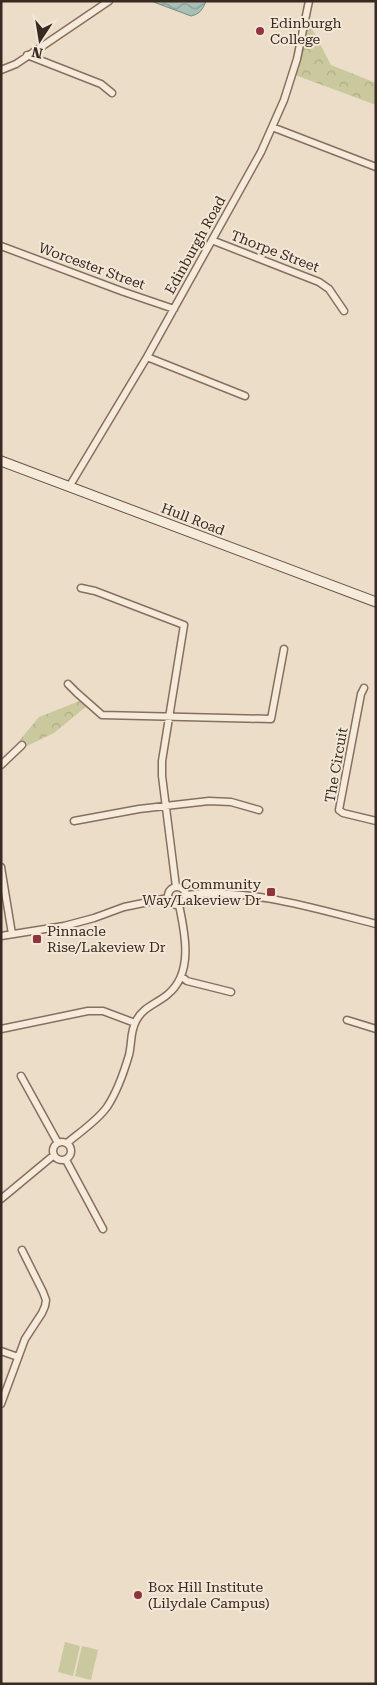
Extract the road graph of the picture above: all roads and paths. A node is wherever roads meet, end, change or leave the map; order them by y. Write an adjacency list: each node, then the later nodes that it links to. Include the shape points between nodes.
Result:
1 (109, 1): 3 (street)
2 (309, 1): 6 (street, Edinburgh Road, via 297,59)
3 (27, 55): 4 (street); 5 (street, via 101,84)
4 (1, 70)
5 (112, 93)
6 (272, 127): 7 (street); 8 (street, Edinburgh Road)
7 (376, 167)
8 (214, 240): 10 (street, Edinburgh Road); 11 (street, Thorpe Street, via 320,282)
9 (1, 246): 10 (street, Worcester Street)
10 (174, 309): 12 (street, Edinburgh Road)
11 (344, 311)
12 (147, 357): 13 (street); 15 (street, Edinburgh Road)
13 (245, 396)
14 (1, 461): 15 (main road, Hull Road)
15 (69, 487): 17 (main road, Hull Road)
16 (81, 588): 21 (street, via 184,625)
17 (376, 602)
18 (284, 650): 21 (street, via 271,719)
19 (68, 684): 21 (street, via 102,715)
20 (364, 688): 27 (street, The Circuit, via 339,810)
21 (170, 716): 24 (street, via 162,761)
22 (22, 745): 23 (street)
23 (1, 765)
24 (166, 806): 25 (street, via 209,801 231,802); 26 (street); 29 (street)
25 (259, 810)
26 (74, 821)
27 (376, 821)
28 (1, 867): 34 (street)
29 (176, 887): 30 (street, via 182,888); 31 (street, via 170,890)
30 (186, 895): 32 (street); 33 (street, via 222,893 266,897)
31 (168, 898): 32 (street, via 172,904); 34 (street, via 124,907 80,923)
32 (179, 905): 36 (street, via 185,933)
33 (376, 924)
34 (12, 934): 35 (street)
35 (1, 936)
36 (181, 976): 37 (street); 39 (street, via 172,990 144,1010)
37 (231, 992)
38 (347, 1020): 41 (street)
39 (135, 1023): 40 (street, via 103,1011 88,1011); 44 (street, via 129,1054 112,1099 99,1116)
40 (1, 1029)
41 (376, 1029)
42 (21, 1076): 43 (street)
43 (58, 1143): 44 (street); 45 (street, via 54,1146)
44 (67, 1143): 46 (street, via 71,1155)
45 (54, 1155): 46 (street, via 57,1159); 47 (street)
46 (66, 1160): 48 (street)
47 (1, 1199)
48 (103, 1229)
49 (22, 1250): 51 (street, via 46,1300)
50 (1, 1351): 51 (street)
51 (18, 1357): 52 (street)
52 (1, 1404)

